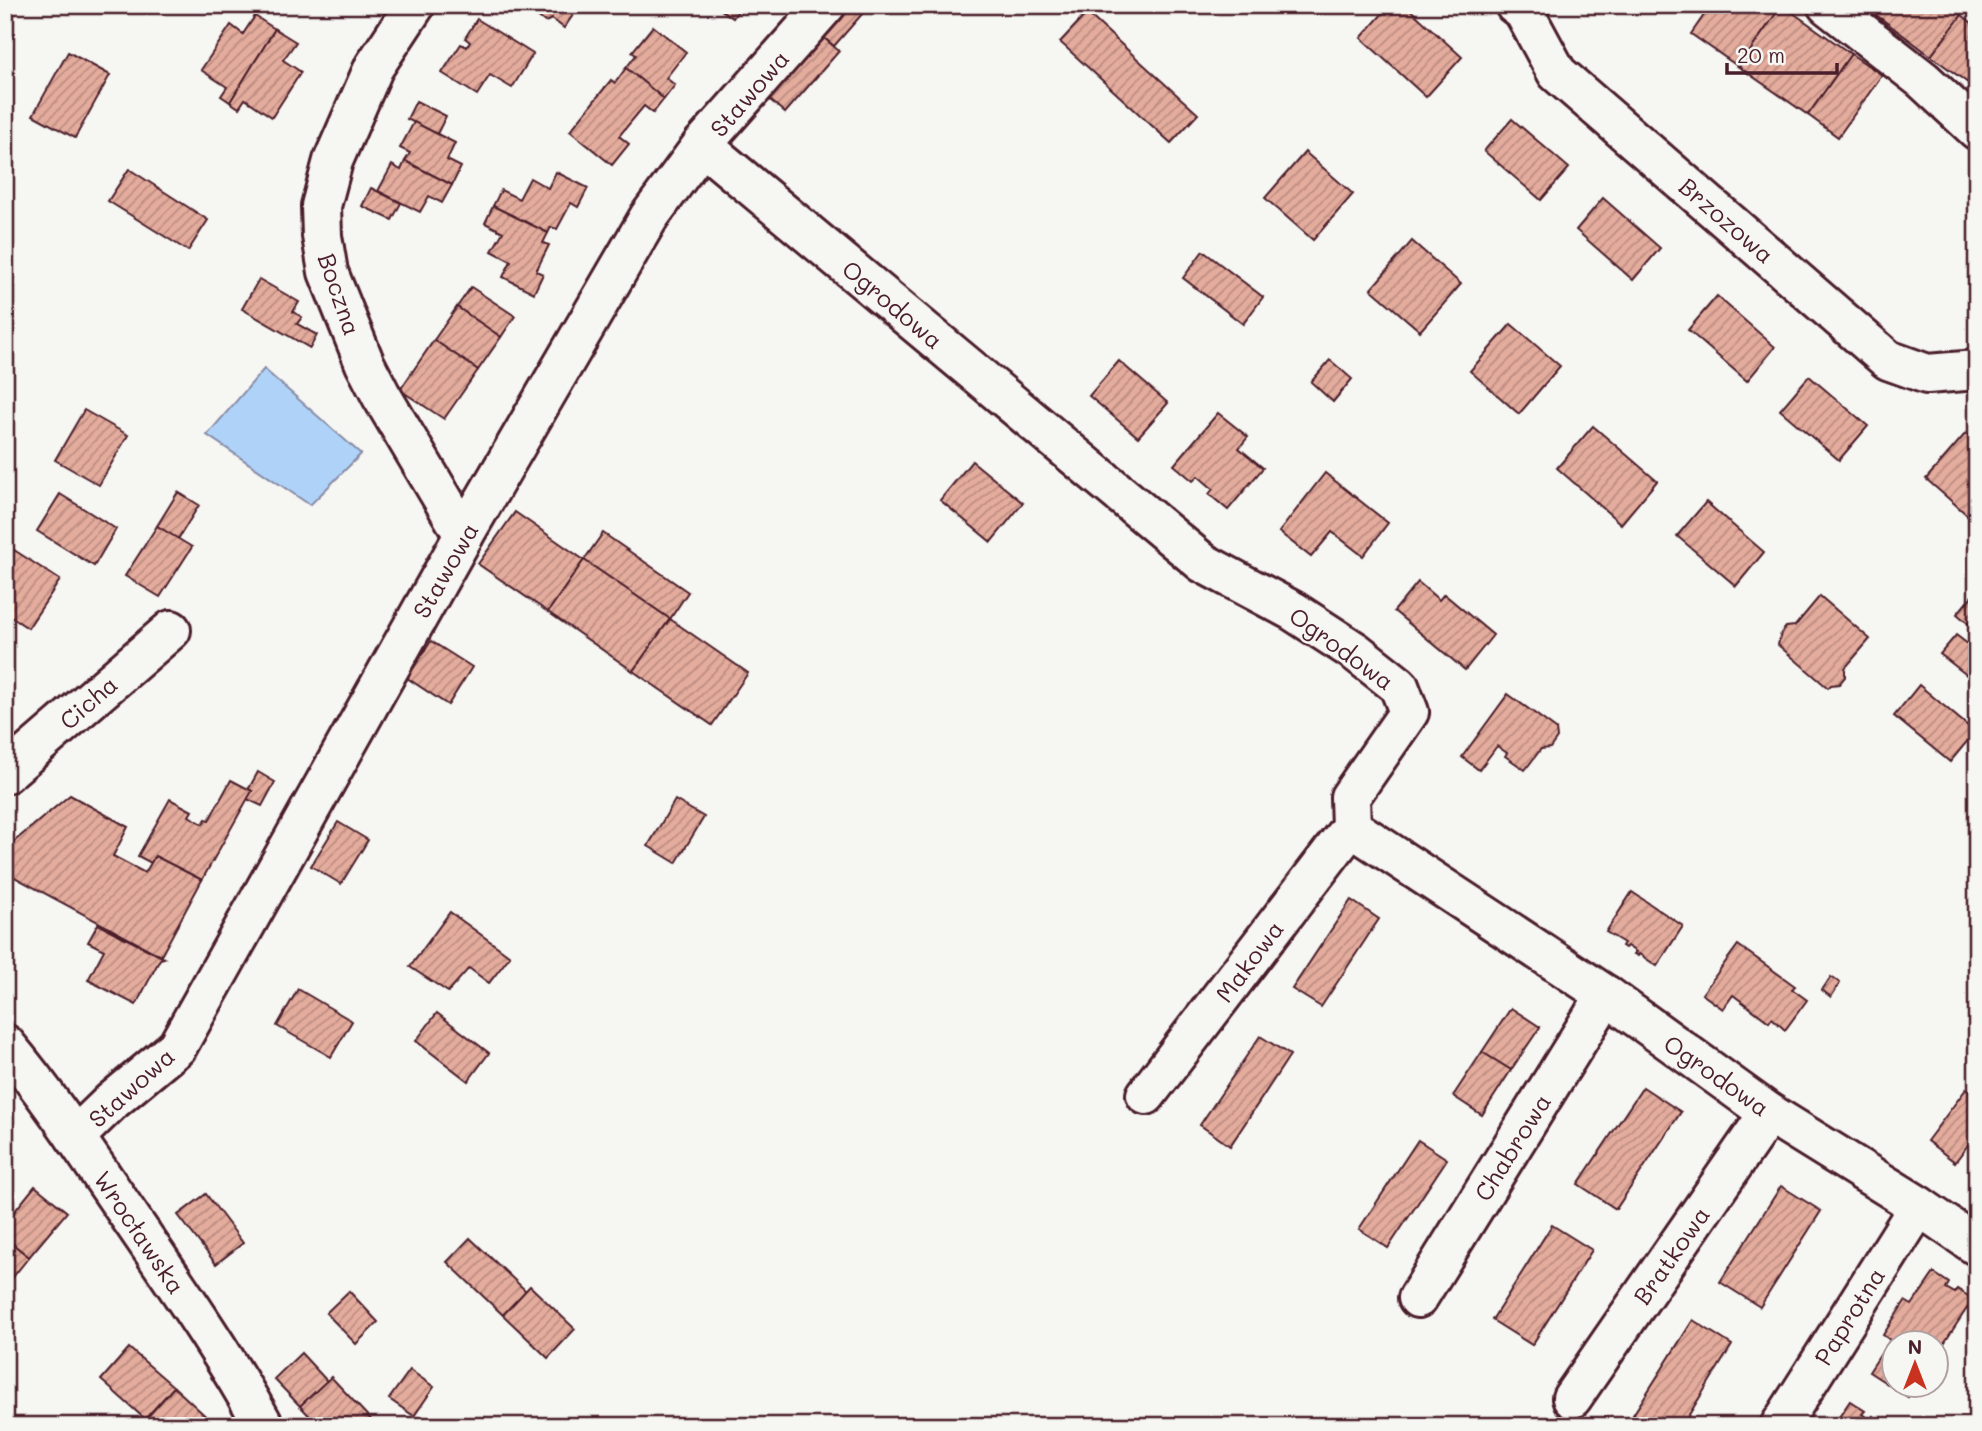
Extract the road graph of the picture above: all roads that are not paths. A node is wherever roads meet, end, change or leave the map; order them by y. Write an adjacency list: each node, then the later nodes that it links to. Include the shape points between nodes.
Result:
1 (415, 5): 8 (street, Boczna, via 374,67 333,160 321,206 322,236 328,272 365,364)
2 (826, 5): 6 (street, Stawowa)
3 (1516, 5): 7 (street, Brzozowa, via 1557,73 1888,359 1927,374)
4 (1827, 5): 5 (street, via 1923,80)
5 (1977, 130)
6 (702, 145): 8 (street, Stawowa, via 649,217); 11 (street, Ogrodowa, via 1203,563 1293,611 1399,686 1409,712 1350,797)
7 (1977, 370)
8 (464, 535): 16 (street, Stawowa, via 177,1047)
9 (171, 630): 10 (street, Cicha)
10 (5, 774)
11 (1351, 827): 12 (street, Ogrodowa); 14 (street, Makowa)
12 (1606, 995): 15 (street, Ogrodowa); 19 (street, Chabrowa)
13 (5, 1044): 16 (street, Wrocławska)
14 (1146, 1096)
15 (1769, 1113): 17 (street, Ogrodowa); 20 (street, Bratkowa)
16 (75, 1137): 21 (street, Wrocławska, via 235,1374)
17 (1919, 1206): 18 (street, Ogrodowa); 22 (street, Paprotna)
18 (1977, 1246)
19 (1418, 1298)
20 (1572, 1398)
21 (264, 1426)
22 (1780, 1426)

